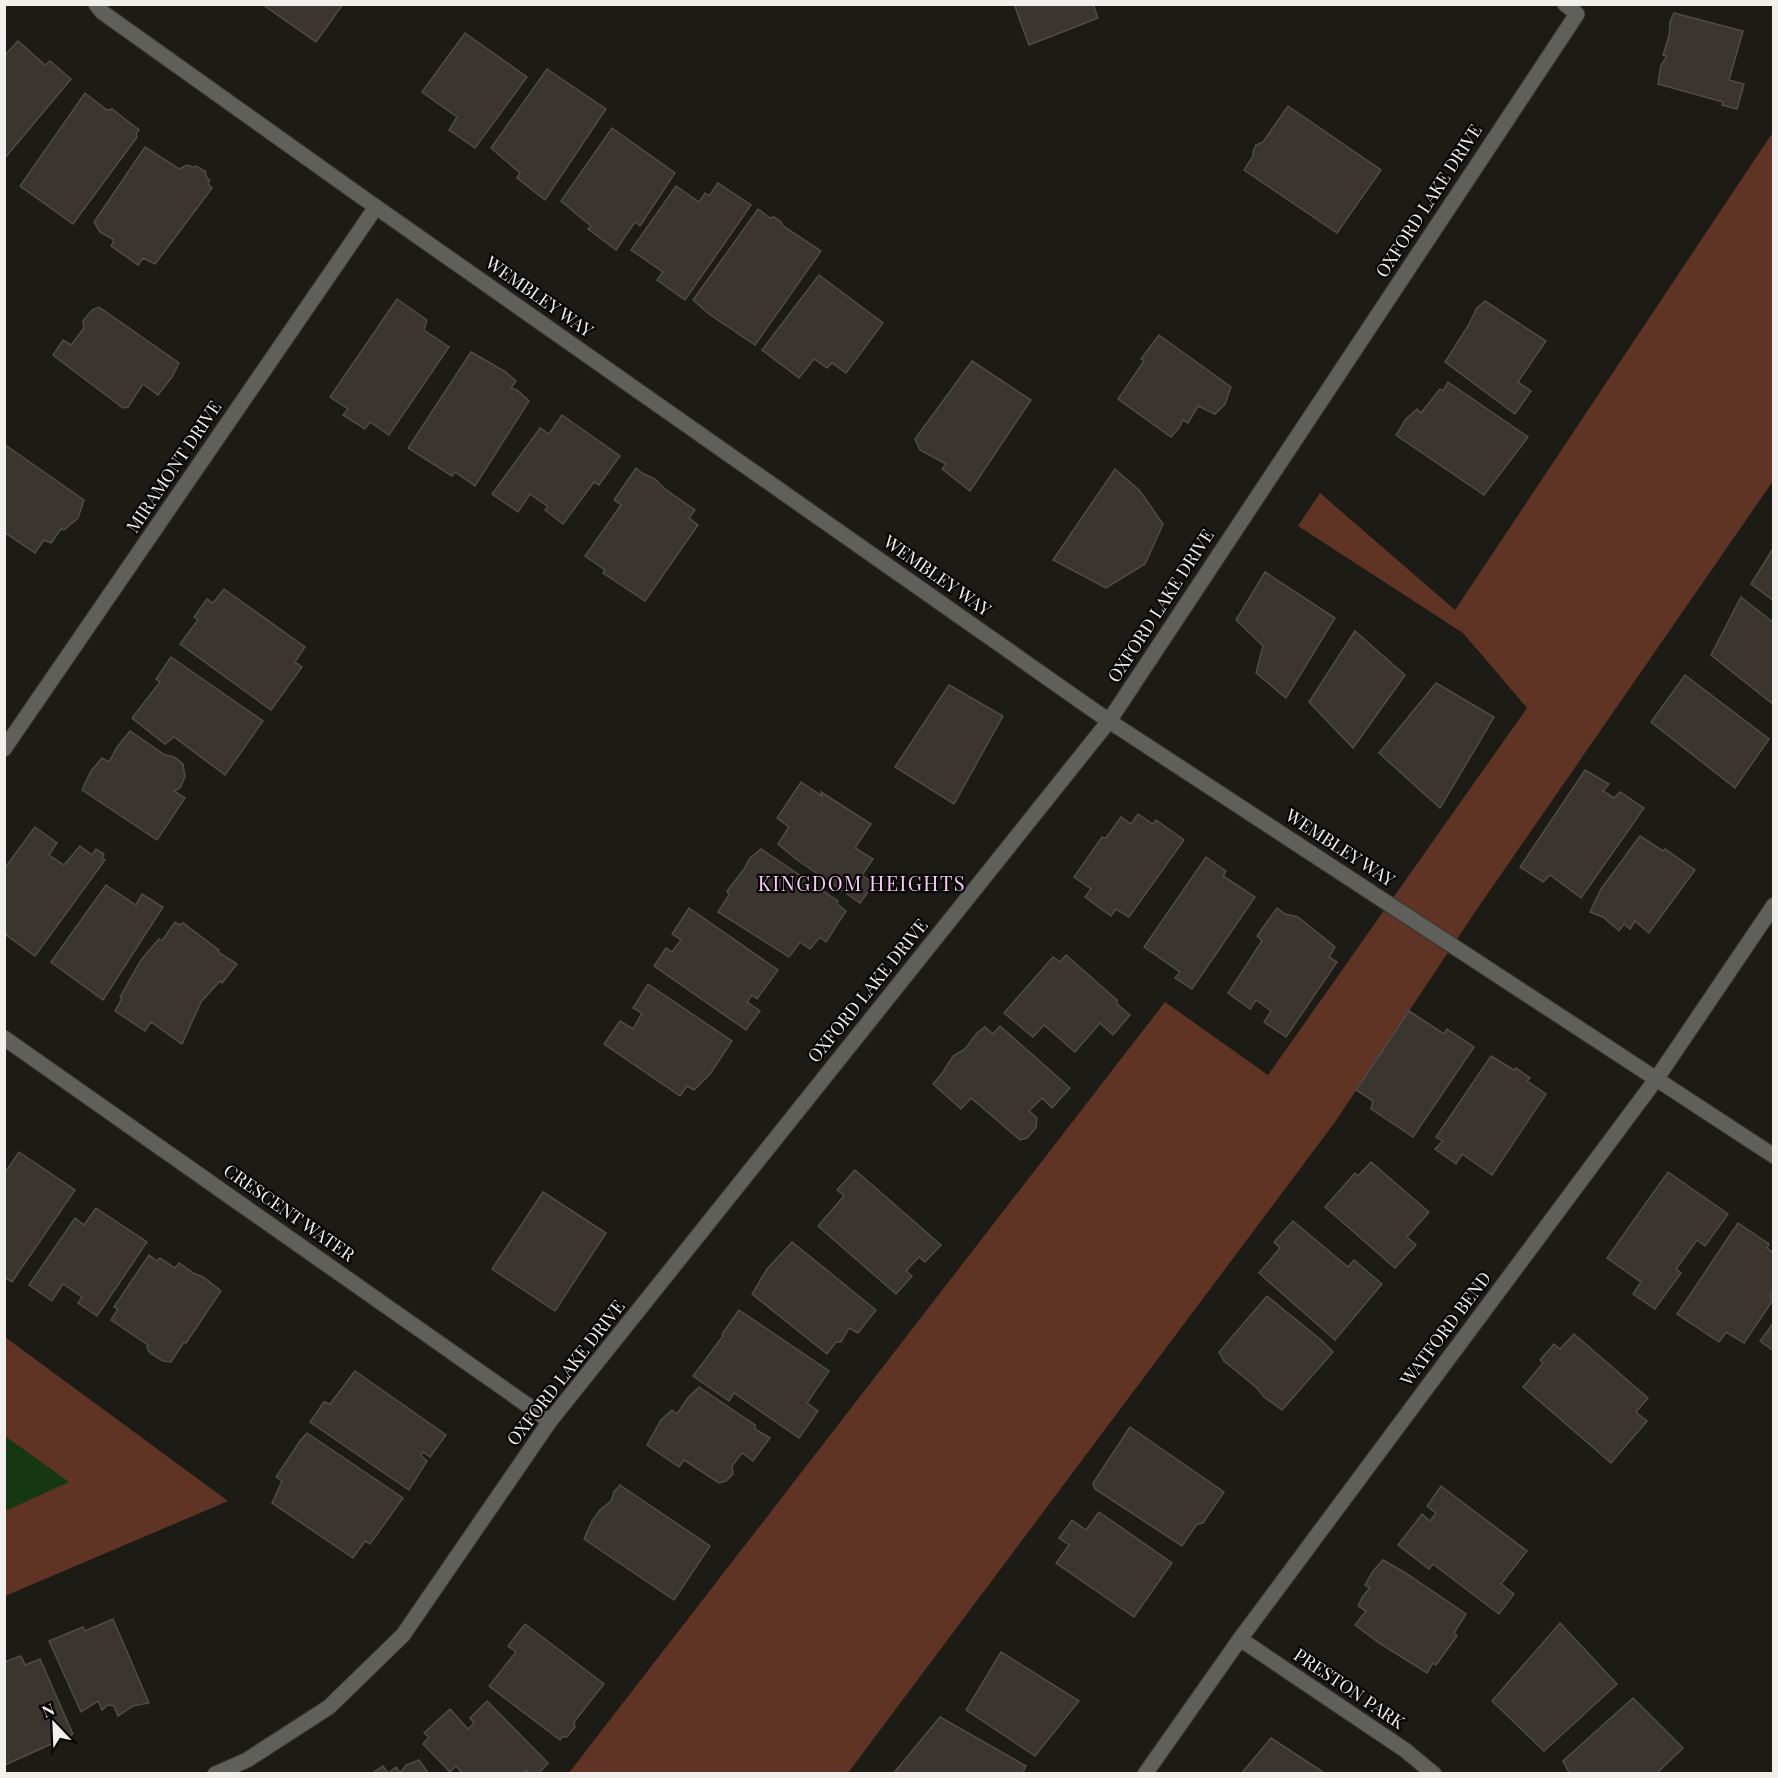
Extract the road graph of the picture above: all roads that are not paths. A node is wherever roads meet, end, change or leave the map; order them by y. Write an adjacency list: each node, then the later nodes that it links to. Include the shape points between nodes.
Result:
1 (96, 4): 3 (street, WEMBLEY WAY)
2 (1571, 9): 4 (street, OXFORD LAKE DRIVE)
3 (376, 207): 4 (street, WEMBLEY WAY); 5 (street, MIRAMONT DRIVE)
4 (1109, 721): 8 (street, WEMBLEY WAY); 10 (street, OXFORD LAKE DRIVE)
5 (4, 749)
6 (1773, 905): 8 (street, WATFORD BEND)
7 (4, 1038): 10 (street, CRESCENT WATER)
8 (1657, 1078): 9 (street, WEMBLEY WAY); 11 (street, WATFORD BEND)
9 (1773, 1156)
10 (550, 1421): 12 (street, OXFORD LAKE DRIVE, via 403,1635 329,1707 247,1760)
11 (1240, 1639): 13 (street, WATFORD BEND); 14 (street, PRESTON PARK)
12 (215, 1773)
13 (1145, 1773)
14 (1434, 1773)

